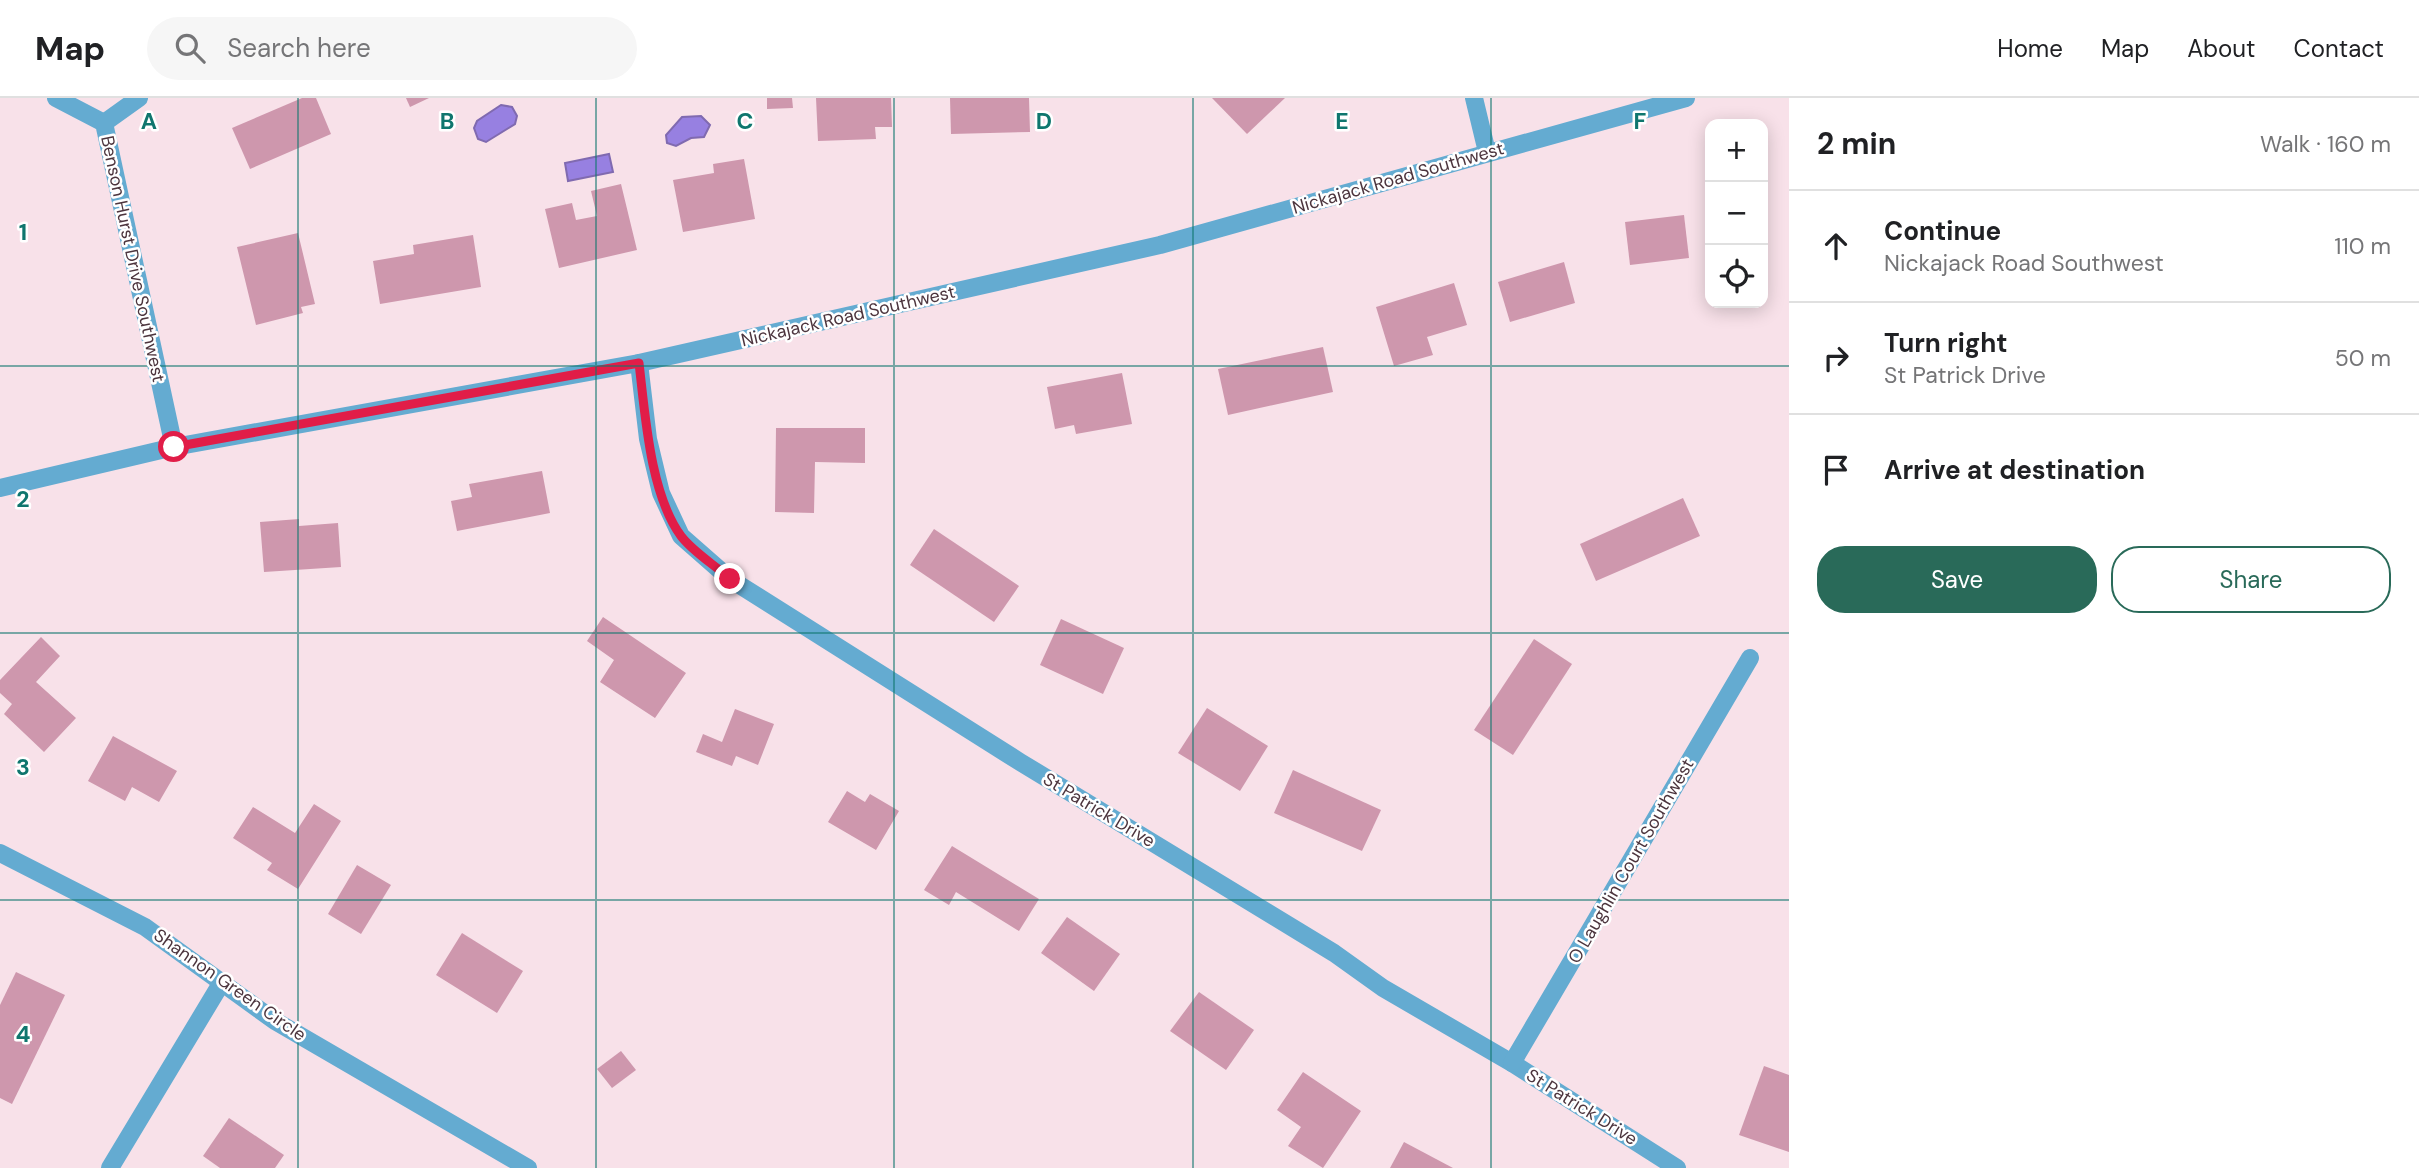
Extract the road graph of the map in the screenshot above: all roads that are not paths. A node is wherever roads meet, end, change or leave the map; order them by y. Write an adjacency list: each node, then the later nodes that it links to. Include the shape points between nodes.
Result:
1 (56, 98): 5 (street, Benson Hurst Drive Southwest)
2 (139, 98): 5 (street)
3 (1474, 98): 6 (street)
4 (1686, 98): 6 (street, Nickajack Road Southwest)
5 (104, 123): 8 (street, Benson Hurst Drive Southwest)
6 (1487, 152): 7 (street, Nickajack Road Southwest, via 1160,245)
7 (639, 363): 8 (street, Nickajack Road Southwest); 13 (street, St Patrick Drive, via 648,439 661,493 681,536 730,579 1334,953 1383,988)
8 (174, 447): 9 (street, Nickajack Road Southwest)
9 (0, 488)
10 (1750, 658): 13 (street, O Laughlin Court Southwest)
11 (0, 853): 12 (street, Shannon Green Circle, via 145,927)
12 (222, 982): 14 (street); 15 (street, Shannon Green Circle, via 275,1021)
13 (1512, 1063): 16 (street, St Patrick Drive)
14 (110, 1168)
15 (528, 1168)
16 (1677, 1168)

